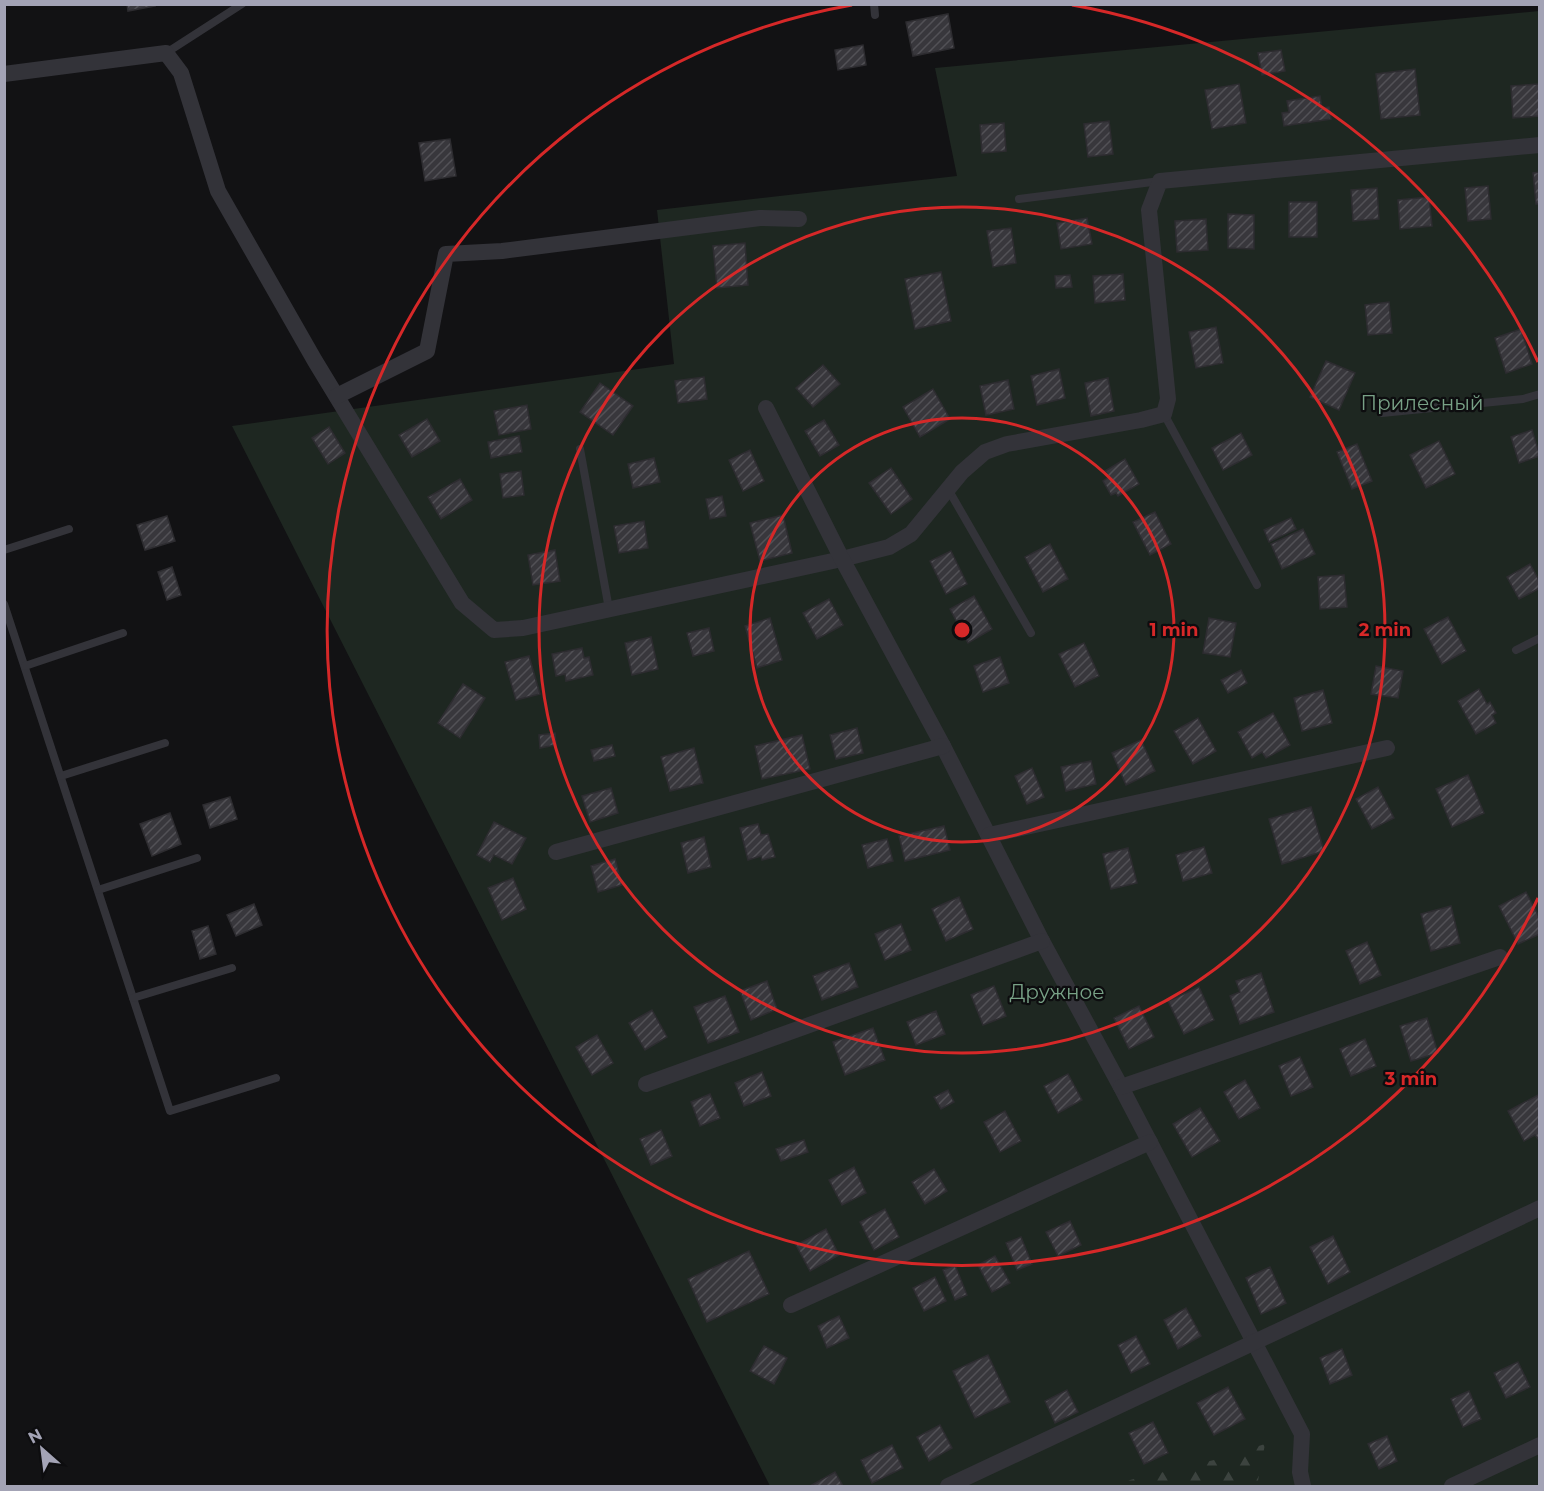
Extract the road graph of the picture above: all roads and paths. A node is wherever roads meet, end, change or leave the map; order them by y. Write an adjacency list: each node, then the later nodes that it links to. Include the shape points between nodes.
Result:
1 (242, 4): 4 (lane)
2 (874, 4): 3 (lane)
3 (876, 15)
4 (166, 53): 5 (street); 11 (street, via 181,73 218,191)
5 (4, 74)
6 (1539, 145): 7 (street)
7 (1160, 181): 8 (lane); 14 (street, via 1149,210 1168,399)
8 (1019, 199)
9 (799, 219): 11 (street, via 760,218 502,251 446,254 427,351)
10 (1539, 394): 13 (lane, via 1523,399)
11 (337, 396): 22 (street, via 462,603 495,630 523,628)
12 (766, 408): 19 (street)
13 (1382, 412)
14 (1164, 414): 16 (street, via 1007,444 985,452); 20 (lane)
15 (580, 449): 22 (lane)
16 (948, 489): 19 (street, via 911,534 889,547); 24 (lane)
17 (69, 529): 18 (lane)
18 (4, 550)
19 (842, 560): 22 (street); 29 (street)
20 (1257, 585)
21 (4, 604): 27 (lane)
22 (609, 609)
23 (123, 633): 27 (lane)
24 (1031, 633)
25 (1539, 638): 26 (lane)
26 (1516, 650)
27 (25, 666): 31 (lane)
28 (165, 743): 31 (lane)
29 (943, 746): 32 (street); 33 (street)
30 (1387, 748): 32 (street)
31 (61, 776): 35 (lane)
32 (989, 835): 36 (street)
33 (556, 852)
34 (197, 858): 35 (lane)
35 (98, 890): 39 (lane)
36 (1042, 941): 41 (street); 42 (street)
37 (1500, 957): 42 (street)
38 (232, 968): 39 (lane)
39 (133, 998): 40 (lane, via 170,1111)
40 (276, 1078)
41 (646, 1084)
42 (1121, 1087): 43 (street)
43 (1150, 1142): 45 (street); 46 (street)
44 (1539, 1208): 46 (street)
45 (791, 1305)
46 (1254, 1341): 48 (street); 49 (street, via 1302,1434 1299,1472)
47 (1539, 1445): 50 (street)
48 (948, 1486)
49 (1303, 1486)
50 (1452, 1486)

